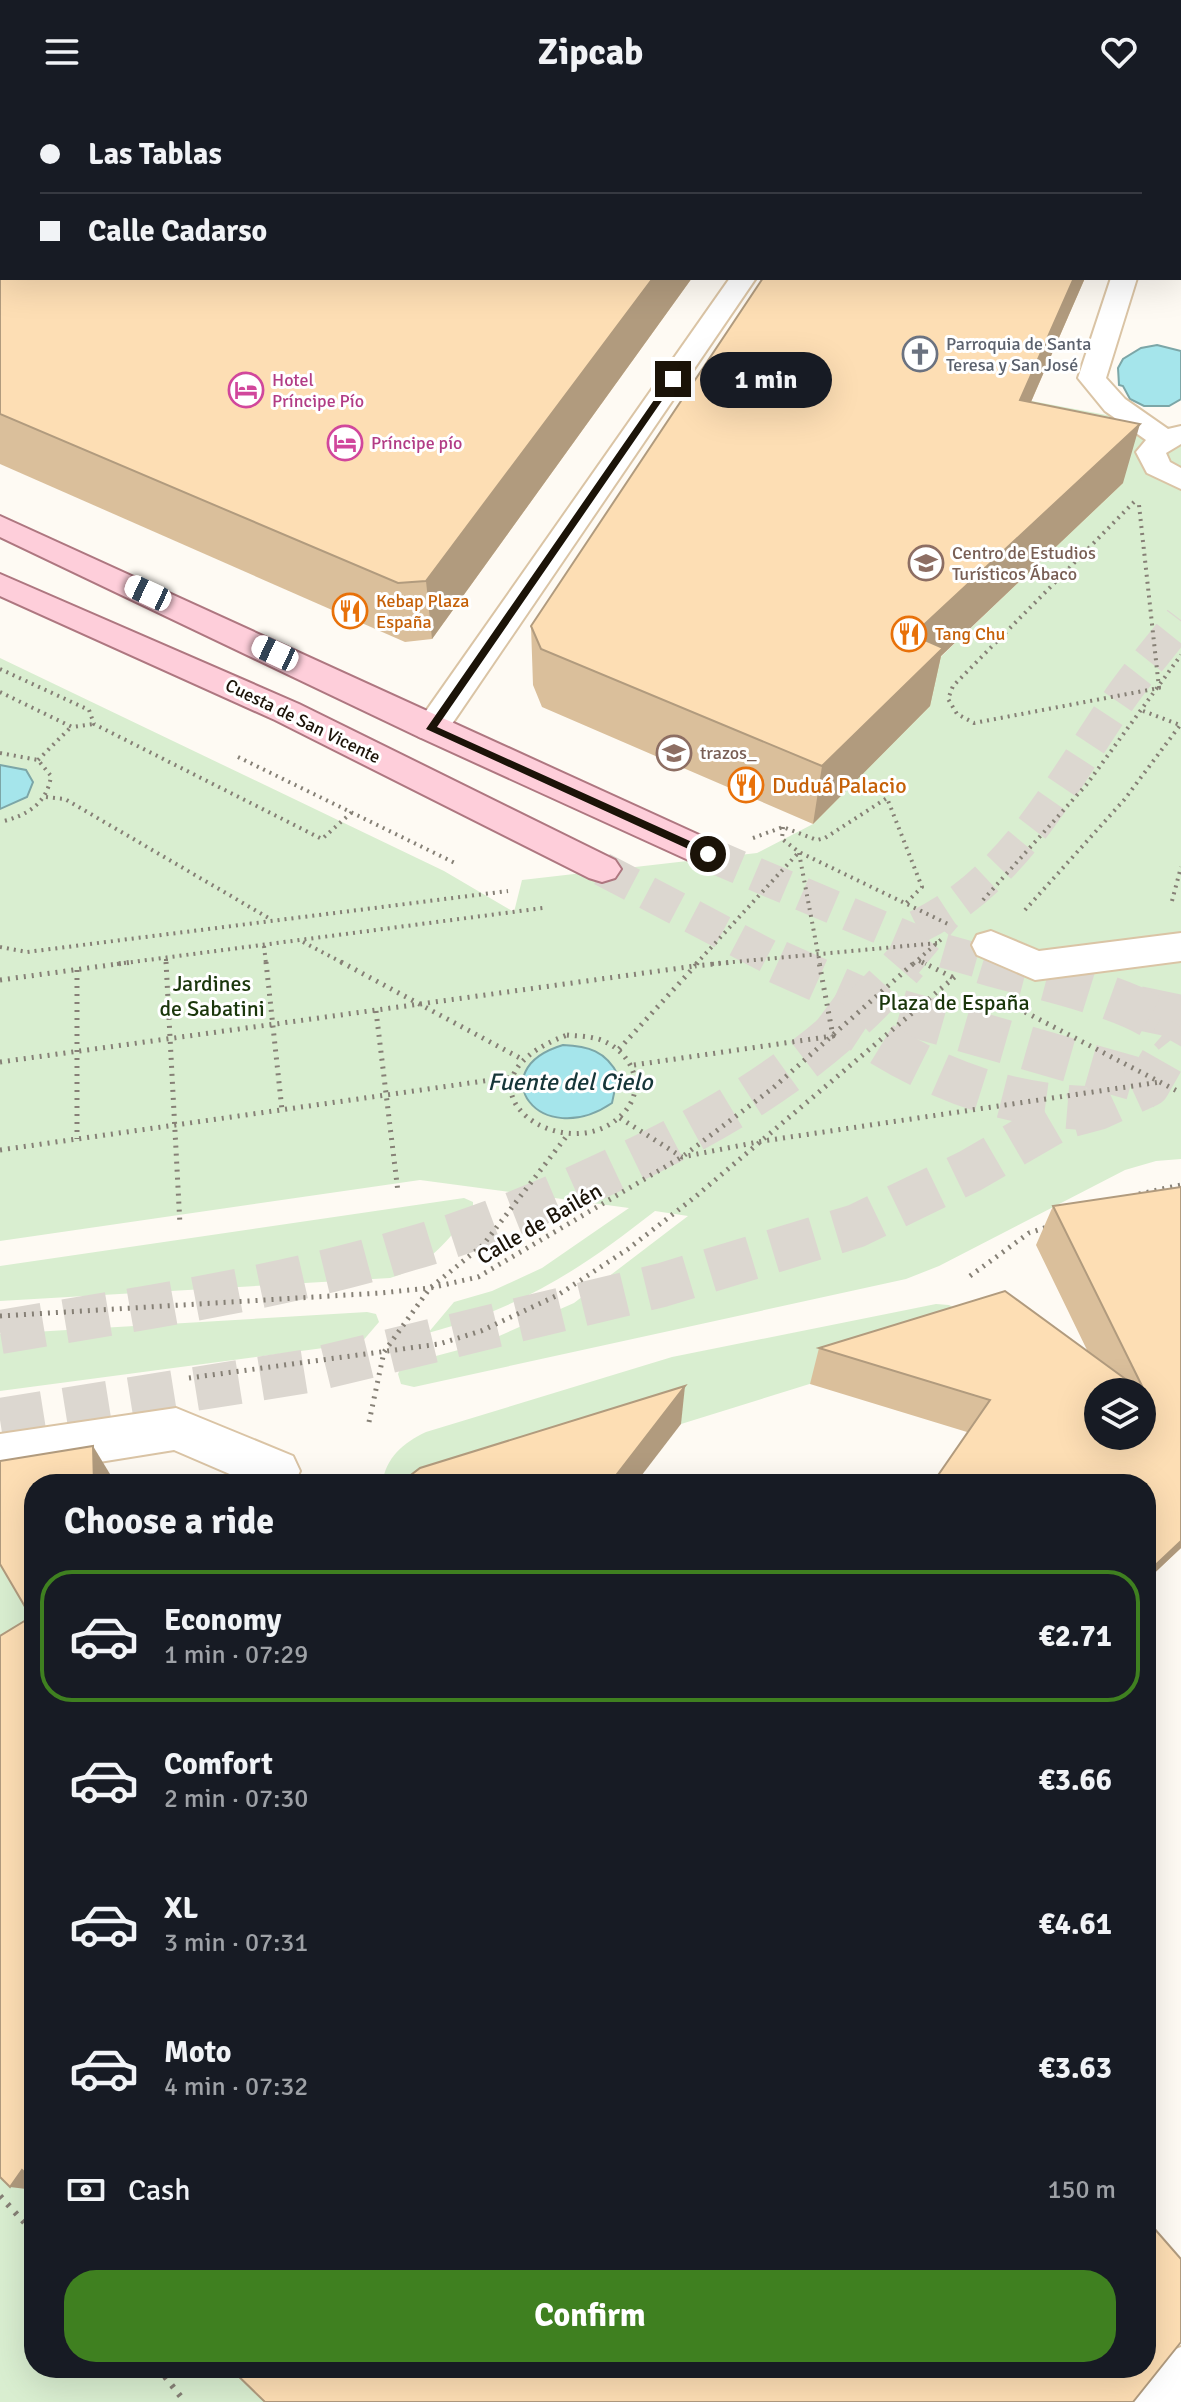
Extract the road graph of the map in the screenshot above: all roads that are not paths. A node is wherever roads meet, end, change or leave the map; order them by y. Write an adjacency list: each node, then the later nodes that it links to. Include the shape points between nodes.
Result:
1 (742, 280): 7 (street)
2 (1123, 280): 3 (street, via 1092,378 1119,410)
3 (1172, 437): 4 (street, via 1155,445 1153,460)
4 (1181, 480)
5 (0, 525): 7 (main road)
6 (0, 584): 9 (main road, Cuesta de San Vicente, via 301,718)
7 (431, 729): 8 (main road)
8 (708, 854)
9 (602, 869)
10 (991, 945): 11 (street, via 1035,966)
11 (1181, 947)
12 (0, 1456): 13 (street, via 176,1429)
13 (276, 1471)
14 (1181, 2379): 15 (street)
15 (1162, 2402)

